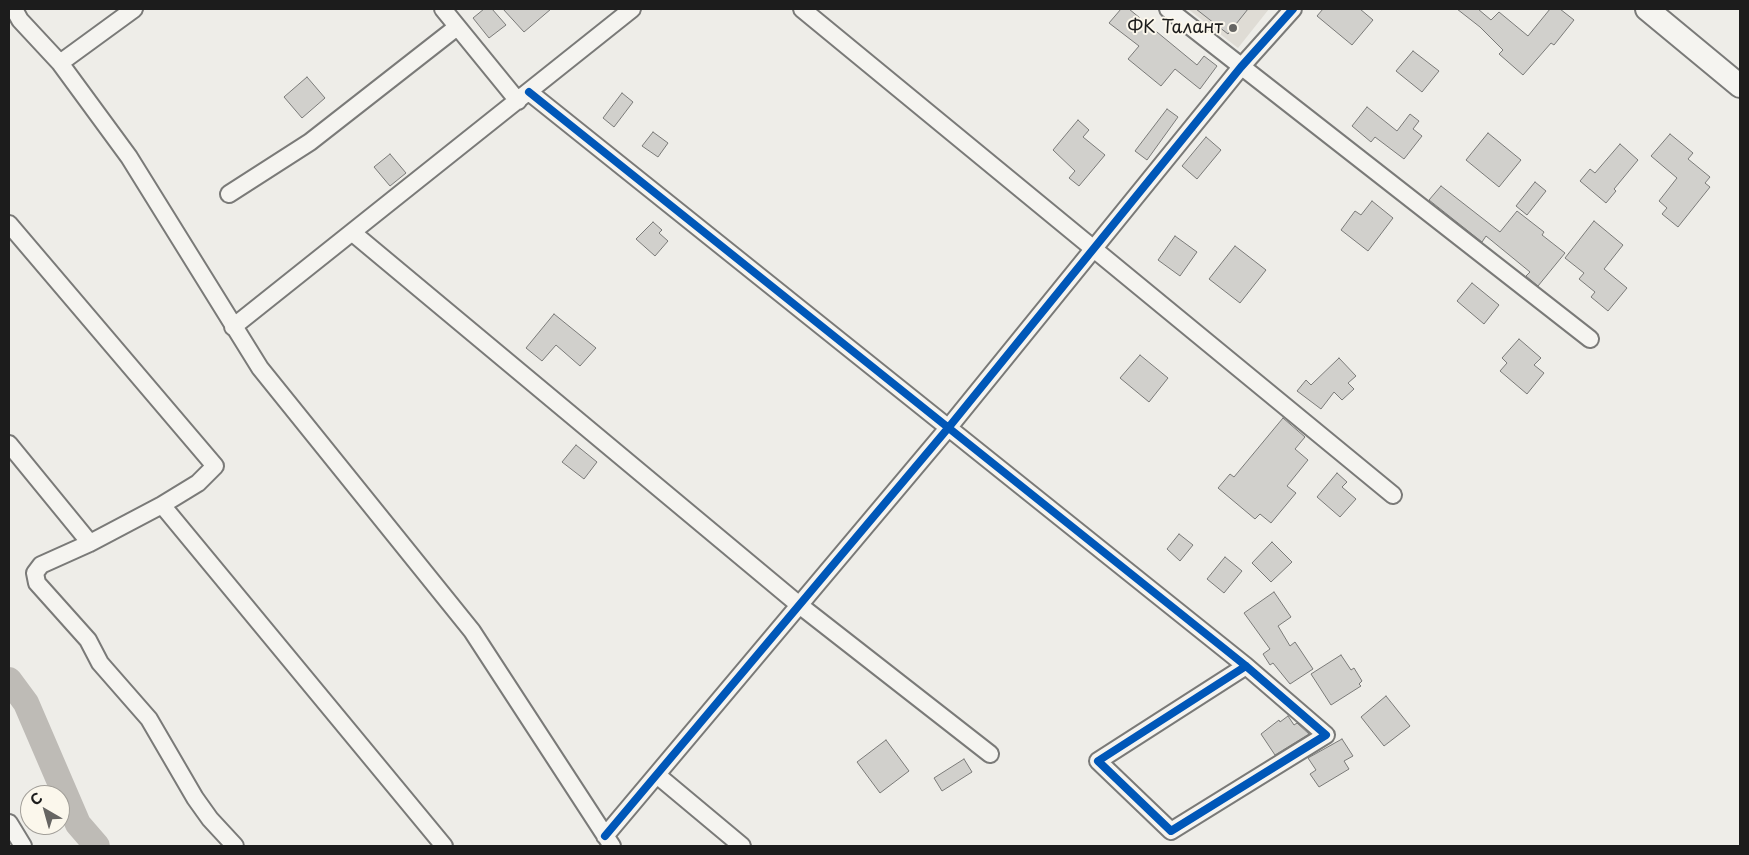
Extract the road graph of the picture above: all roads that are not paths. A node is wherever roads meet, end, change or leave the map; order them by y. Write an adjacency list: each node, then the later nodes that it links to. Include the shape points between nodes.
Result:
1 (14, 9): 9 (street, via 20,20)
2 (134, 9): 9 (street)
3 (632, 9): 12 (street)
4 (802, 9): 16 (street)
5 (1168, 9): 10 (street)
6 (1293, 9): 10 (street)
7 (1647, 9): 11 (main road)
8 (452, 15): 12 (street); 13 (street, via 310,142)
9 (60, 63): 17 (street, via 129,158)
10 (1241, 67): 16 (street); 18 (street)
11 (1740, 86)
12 (523, 96): 15 (street); 19 (street)
13 (229, 194)
14 (9, 224): 22 (street, via 215,466 198,483)
15 (353, 233): 17 (street); 24 (street)
16 (1095, 250): 19 (street); 21 (street)
17 (233, 328): 29 (street, via 260,368 472,631)
18 (1590, 340)
19 (949, 427): 24 (street); 25 (street)
20 (9, 444): 23 (street)
21 (1393, 495)
22 (162, 505): 23 (street); 32 (street)
23 (90, 543): 31 (street, via 41,565 35,573 37,583 88,640 100,663 149,719 195,798)
24 (798, 604): 26 (street); 27 (street)
25 (1246, 666): 25 (street, via 1326,735 1171,831 1098,761)
26 (990, 754)
27 (658, 775): 29 (street); 33 (street)
28 (9, 823): 30 (street)
29 (609, 841)
30 (23, 846)
31 (235, 846)
32 (444, 846)
33 (742, 846)

